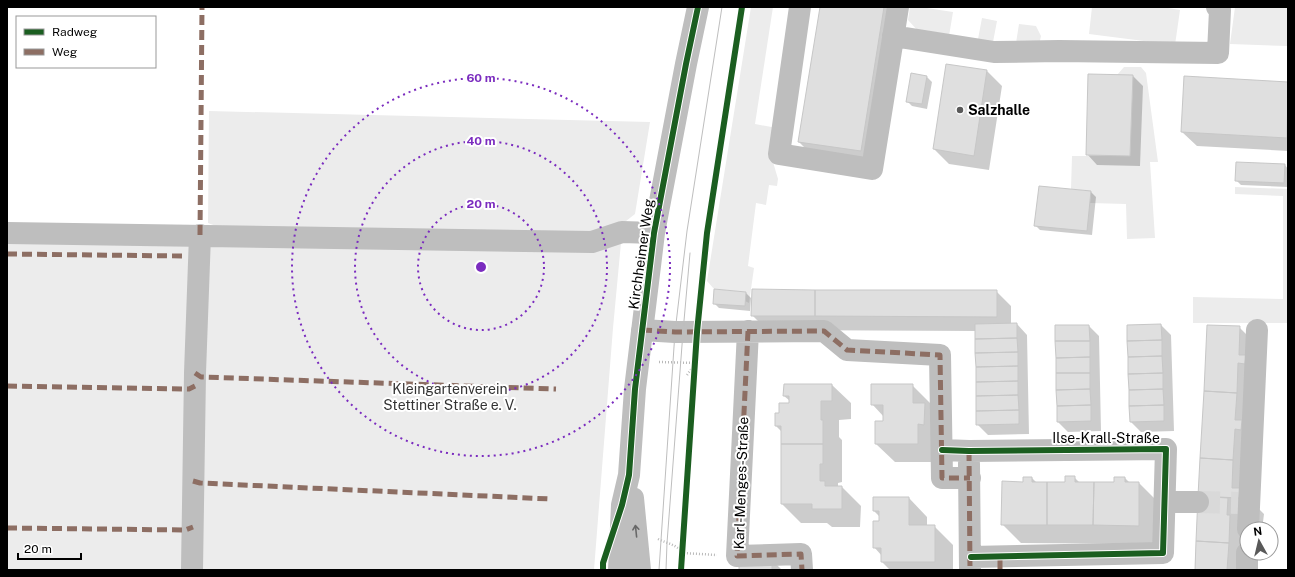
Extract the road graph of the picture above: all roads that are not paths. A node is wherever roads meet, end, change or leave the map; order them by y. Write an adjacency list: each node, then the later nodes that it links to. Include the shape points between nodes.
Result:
1 (698, 7): 7 (street, Kirchheimer Weg)
2 (800, 7): 5 (street, via 779,154 872,169)
3 (898, 7): 5 (street)
4 (1217, 7): 5 (street, via 1220,10 1218,53 994,52)
5 (892, 36)
6 (7, 233): 8 (street)
7 (654, 233): 8 (street, via 622,232 592,242); 9 (street, Kirchheimer Weg)
8 (200, 235): 21 (street)
9 (642, 330): 11 (street); 14 (street, Kirchheimer Weg)
10 (1257, 330): 18 (street, via 1244,504)
11 (748, 331): 12 (street, via 824,331 847,350 940,355); 24 (street, Karl-Menges-Straße, via 737,556 801,554)
12 (942, 450): 13 (street, Ilse-Krall-Straße); 15 (street, via 942,478)
13 (969, 451): 15 (street, Ilse-Krall-Straße); 16 (street, Ilse-Krall-Straße, via 1166,449)
14 (630, 474): 22 (street, Kirchheimer Weg, via 622,505); 23 (street, Kirchheimer Weg, one-way to 14)
15 (970, 478): 19 (street, Ilse-Krall-Straße)
16 (1165, 502): 17 (street); 20 (street, Ilse-Krall-Straße, via 1163,553)
17 (1198, 502)
18 (1247, 521)
19 (971, 564): 20 (street, Ilse-Krall-Straße)
20 (1000, 564)
21 (192, 570)
22 (619, 570)
23 (640, 570)
24 (802, 570)

